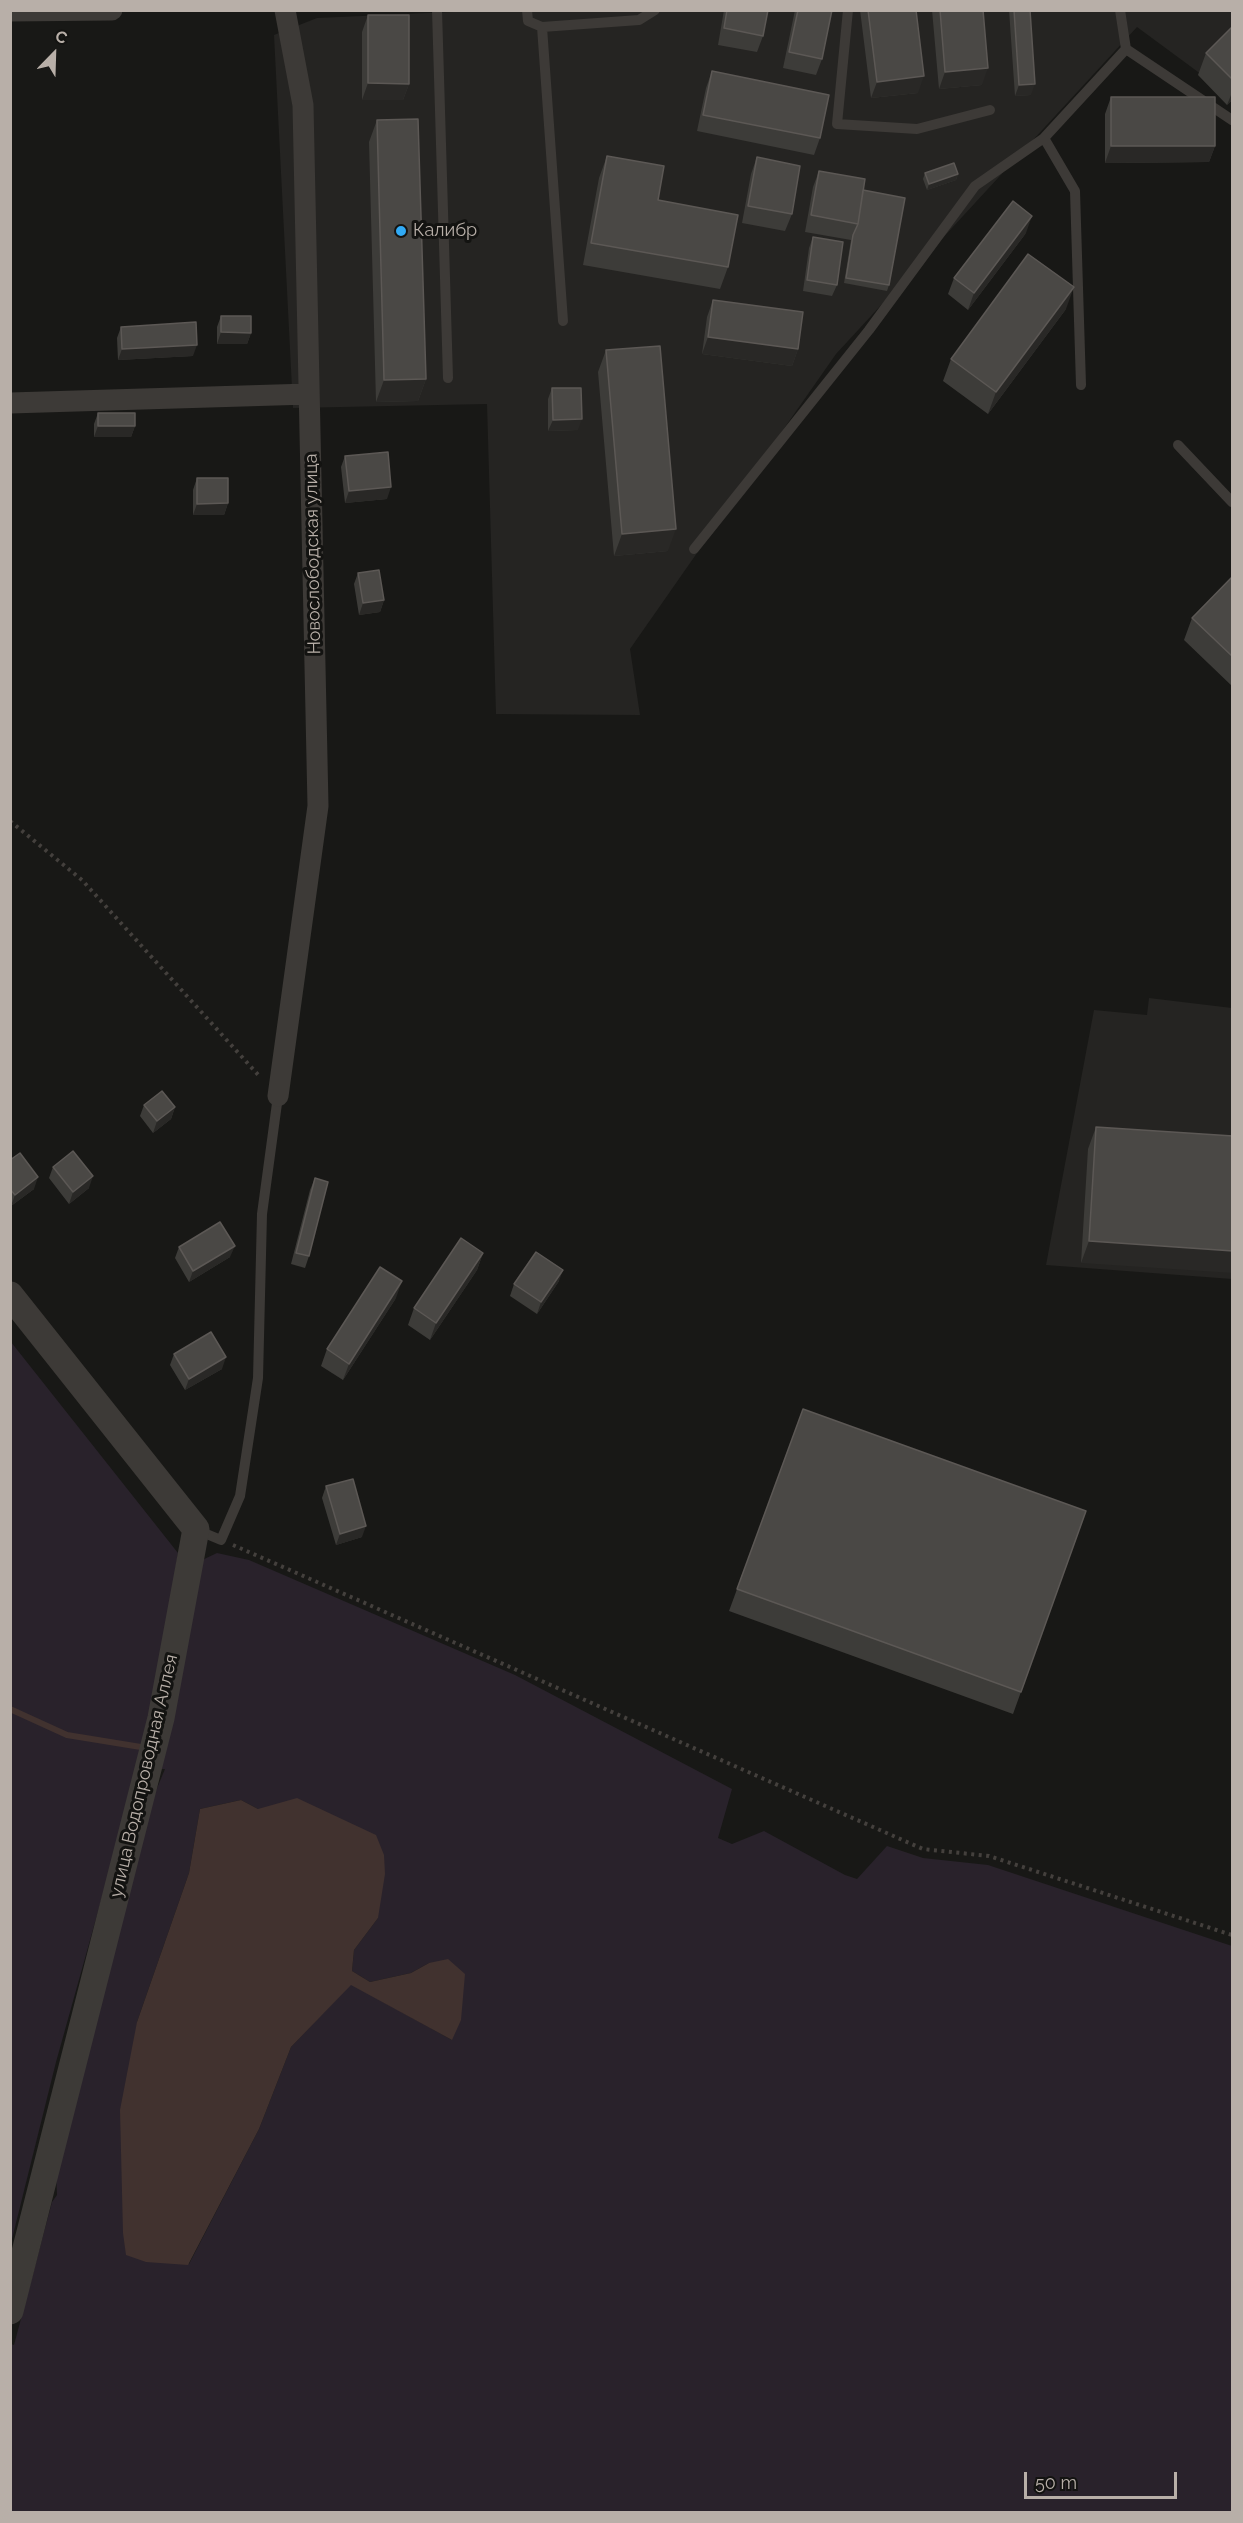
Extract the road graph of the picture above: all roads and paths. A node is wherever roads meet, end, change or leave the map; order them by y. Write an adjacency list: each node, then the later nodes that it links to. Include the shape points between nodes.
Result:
1 (112, 10): 8 (street)
2 (285, 10): 17 (street, Новослободская улица, via 303,105)
3 (437, 10): 15 (lane)
4 (527, 10): 9 (lane, via 528,21)
5 (655, 10): 9 (lane, via 639,20)
6 (848, 10): 11 (lane, via 837,124 917,129)
7 (1120, 10): 10 (lane)
8 (10, 11)
9 (542, 27): 14 (lane)
10 (1126, 49): 12 (lane); 13 (lane)
11 (990, 110)
12 (1233, 120)
13 (1044, 138): 16 (lane, via 1075,190); 21 (lane, via 975,186 869,330)
14 (563, 321)
15 (448, 378)
16 (1081, 385)
17 (309, 394): 18 (street); 23 (street, Новослободская улица, via 318,806)
18 (10, 403)
19 (1178, 445): 20 (lane)
20 (1233, 502)
21 (694, 549)
22 (10, 821): 23 (path, via 82,880)
23 (278, 1096): 26 (lane, via 262,1214 258,1378 240,1496)
24 (10, 1295): 25 (street)
25 (196, 1529): 26 (lane); 28 (street, улица Водопроводная Аллея, via 161,1718)
26 (221, 1540): 27 (path, via 923,1849 989,1856)
27 (1233, 1935)
28 (10, 2311)

